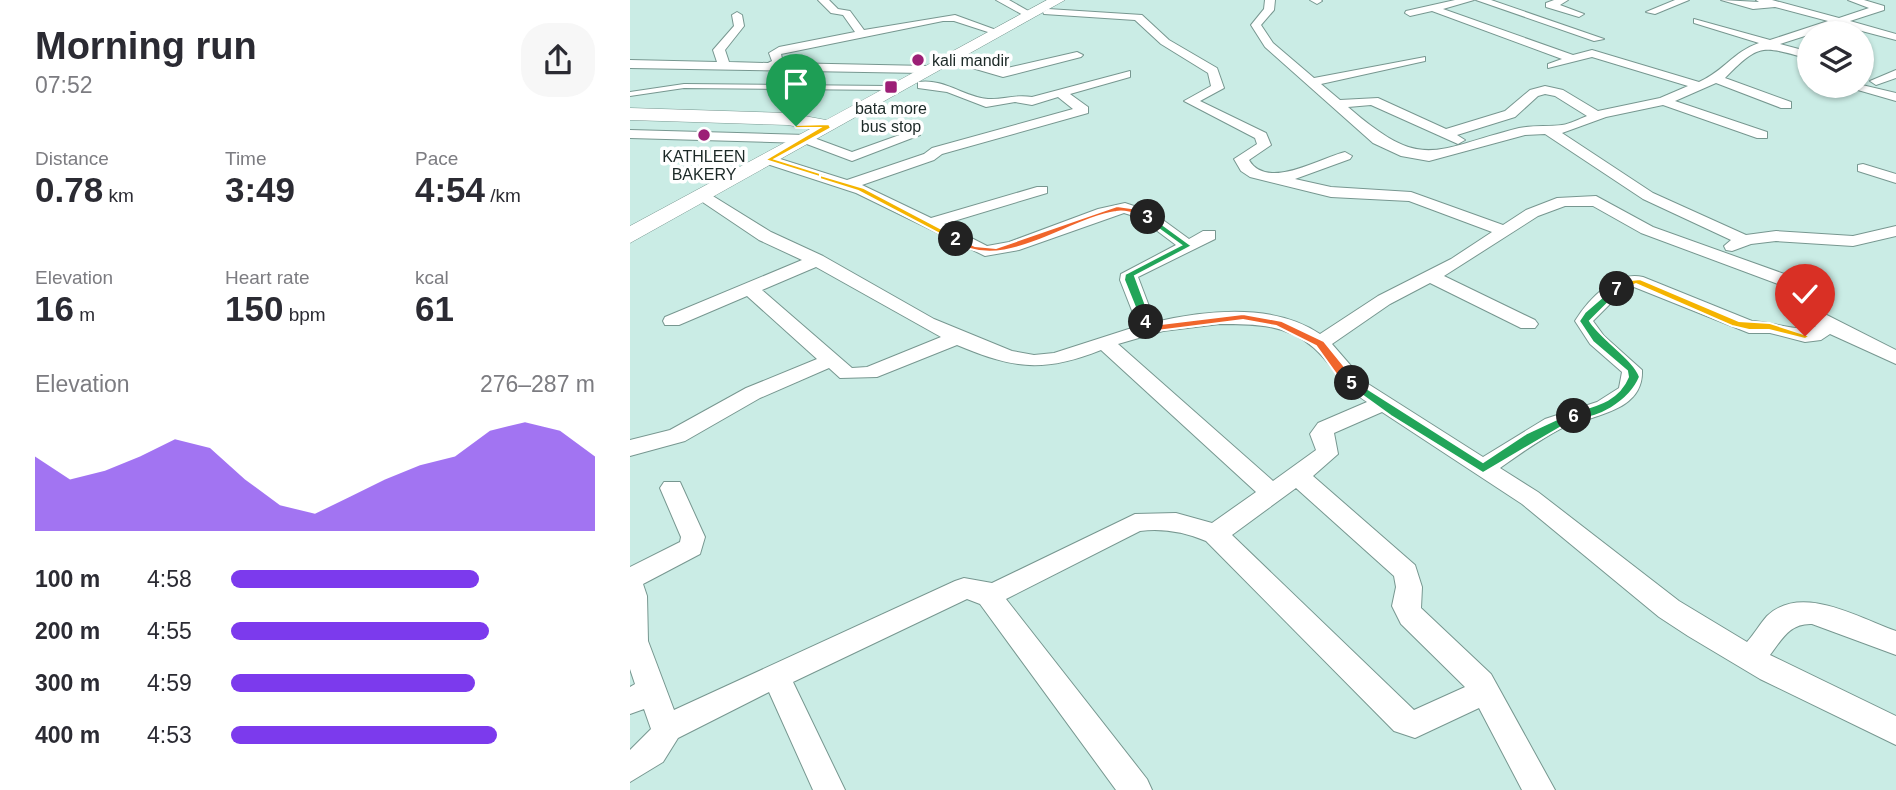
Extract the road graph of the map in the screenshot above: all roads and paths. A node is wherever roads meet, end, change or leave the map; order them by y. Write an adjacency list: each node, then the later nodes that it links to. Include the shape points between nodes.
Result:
1 (823, 0): 23 (street, via 835,11 846,13)
2 (1001, 0): 13 (street)
3 (1270, 0): 44 (street, via 1269,10 1256,25 1265,41)
4 (1469, 0): 11 (street)
5 (1481, 0): 28 (street)
6 (1563, 0): 17 (street, via 1550,5)
7 (1684, 0): 15 (street)
8 (1726, 0): 12 (street, via 1757,7)
9 (1761, 0): 12 (street)
10 (1853, 0): 21 (street, via 1880,8)
11 (1449, 4): 14 (street); 26 (street)
12 (1776, 4): 20 (street)
13 (1049, 5): 24 (street); 24 (street); 34 (street); 74 (street, via 1138,17 1165,42 1213,71 1217,88 1192,98 1191,103 1261,136 1264,145 1241,163)
14 (1432, 8): 16 (street); 33 (street)
15 (1651, 12)
16 (1410, 13)
17 (1579, 14)
18 (737, 15): 36 (street, via 739,26 719,50)
19 (1698, 21): 29 (street)
20 (1836, 21)
21 (1843, 21)
22 (1874, 31): 27 (street)
23 (862, 34): 24 (street, via 948,18); 38 (street, via 778,51 778,62)
24 (992, 35): 41 (street); 61 (street)
25 (1797, 35): 29 (street)
26 (1542, 37)
27 (1896, 37)
28 (1598, 39)
29 (1768, 44): 30 (street); 42 (street, via 1738,56)
30 (1797, 52)
31 (1077, 55): 34 (street, via 1003,74)
32 (1421, 59): 44 (street)
33 (1572, 59): 37 (street); 46 (street, via 1592,53)
34 (961, 63): 41 (street)
35 (630, 64): 36 (street)
36 (724, 66): 38 (street)
37 (1552, 66)
38 (769, 67): 41 (street)
39 (1126, 74): 52 (street)
40 (1896, 74): 43 (street)
41 (923, 77): 49 (street); 52 (street, via 986,103); 61 (street, via 877,108)
42 (1716, 79): 46 (street); 57 (street)
43 (1876, 81)
44 (1314, 82): 56 (street)
45 (630, 86): 48 (lane)
46 (1700, 86): 55 (street)
47 (657, 89): 48 (lane); 49 (lane); 50 (lane)
48 (648, 90): 53 (lane)
49 (881, 91): 50 (lane); 61 (street, via 854,105)
50 (802, 92): 60 (lane, via 803,105)
51 (1874, 92): 54 (street)
52 (1060, 93): 75 (street, via 1083,110 937,151)
53 (630, 94)
54 (1896, 97)
55 (1664, 101): 59 (street); 67 (street)
56 (1339, 104): 65 (street, via 1373,101); 69 (street, via 1378,140 1406,153 1429,157)
57 (1786, 105)
58 (630, 114): 60 (street)
59 (1597, 116): 63 (street, via 1566,129); 65 (street, via 1559,93 1545,90 1534,93 1510,114)
60 (788, 119): 61 (street)
61 (838, 121): 62 (street); 68 (street)
62 (630, 125)
63 (1548, 130): 69 (street, via 1524,131); 84 (street)
64 (630, 134): 68 (street)
65 (1445, 134): 69 (street)
66 (913, 135): 68 (street, via 852,157)
67 (1762, 135)
68 (806, 139): 71 (street)
69 (1471, 146)
70 (1345, 156): 74 (street)
71 (769, 160): 75 (street); 77 (street)
72 (1864, 168): 73 (street)
73 (1896, 179)
74 (1276, 181): 79 (street, via 1331,192 1411,197)
75 (848, 185): 78 (street)
76 (1042, 190): 78 (street)
77 (703, 196): 82 (street); 85 (street, via 767,237)
78 (928, 225): 83 (street, via 973,248 996,251 1125,208 1146,215)
79 (1504, 231): 84 (street, via 1547,206 1589,200 1647,230); 86 (street)
80 (1896, 231): 84 (street, via 1854,241 1784,236)
81 (1209, 235): 83 (street)
82 (630, 236)
83 (1188, 246): 91 (street, via 1130,274)
84 (1731, 247): 90 (street, via 1793,285 1798,307)
85 (817, 260): 87 (street); 92 (street)
86 (1431, 277): 89 (street); 94 (street, via 1359,314)
87 (751, 290): 88 (street); 96 (street)
88 (672, 321)
89 (1528, 324)
90 (1829, 326): 95 (street); 99 (street, via 1814,336 1749,327 1637,281 1625,283 1584,321 1597,340 1632,370 1629,389 1610,405 1557,422)
91 (1149, 328): 93 (street); 94 (street, via 1216,318 1261,318)
92 (959, 337): 93 (street, via 1036,361); 96 (street, via 856,376)
93 (1104, 342): 102 (street)
94 (1320, 344): 97 (street, via 1343,376)
95 (1896, 358)
96 (829, 361): 98 (street, via 753,393 677,436)
97 (1381, 404): 99 (street); 100 (street, via 1326,429 1321,434 1326,454)
98 (630, 448)
99 (1483, 468): 107 (street, via 1530,498 1669,609)
100 (1297, 475): 102 (street); 109 (street, via 1406,572 1405,606 1411,616)
101 (672, 488): 104 (street, via 693,537 691,547)
102 (1272, 494): 103 (street)
103 (1215, 534): 105 (street, via 1185,522 1135,523); 109 (street, via 1405,721 1415,724)
104 (631, 595): 110 (street)
105 (989, 596): 108 (street, via 981,589 964,588); 115 (street)
106 (1896, 643): 107 (street, via 1813,613 1796,612 1778,623)
107 (1751, 659): 112 (street)
108 (776, 676): 111 (street); 114 (street)
109 (1486, 691): 116 (street)
110 (641, 696): 111 (street)
111 (666, 729): 113 (street, via 653,752)
112 (1896, 731)
113 (630, 767)
114 (828, 790)
115 (1136, 790)
116 (1539, 790)

